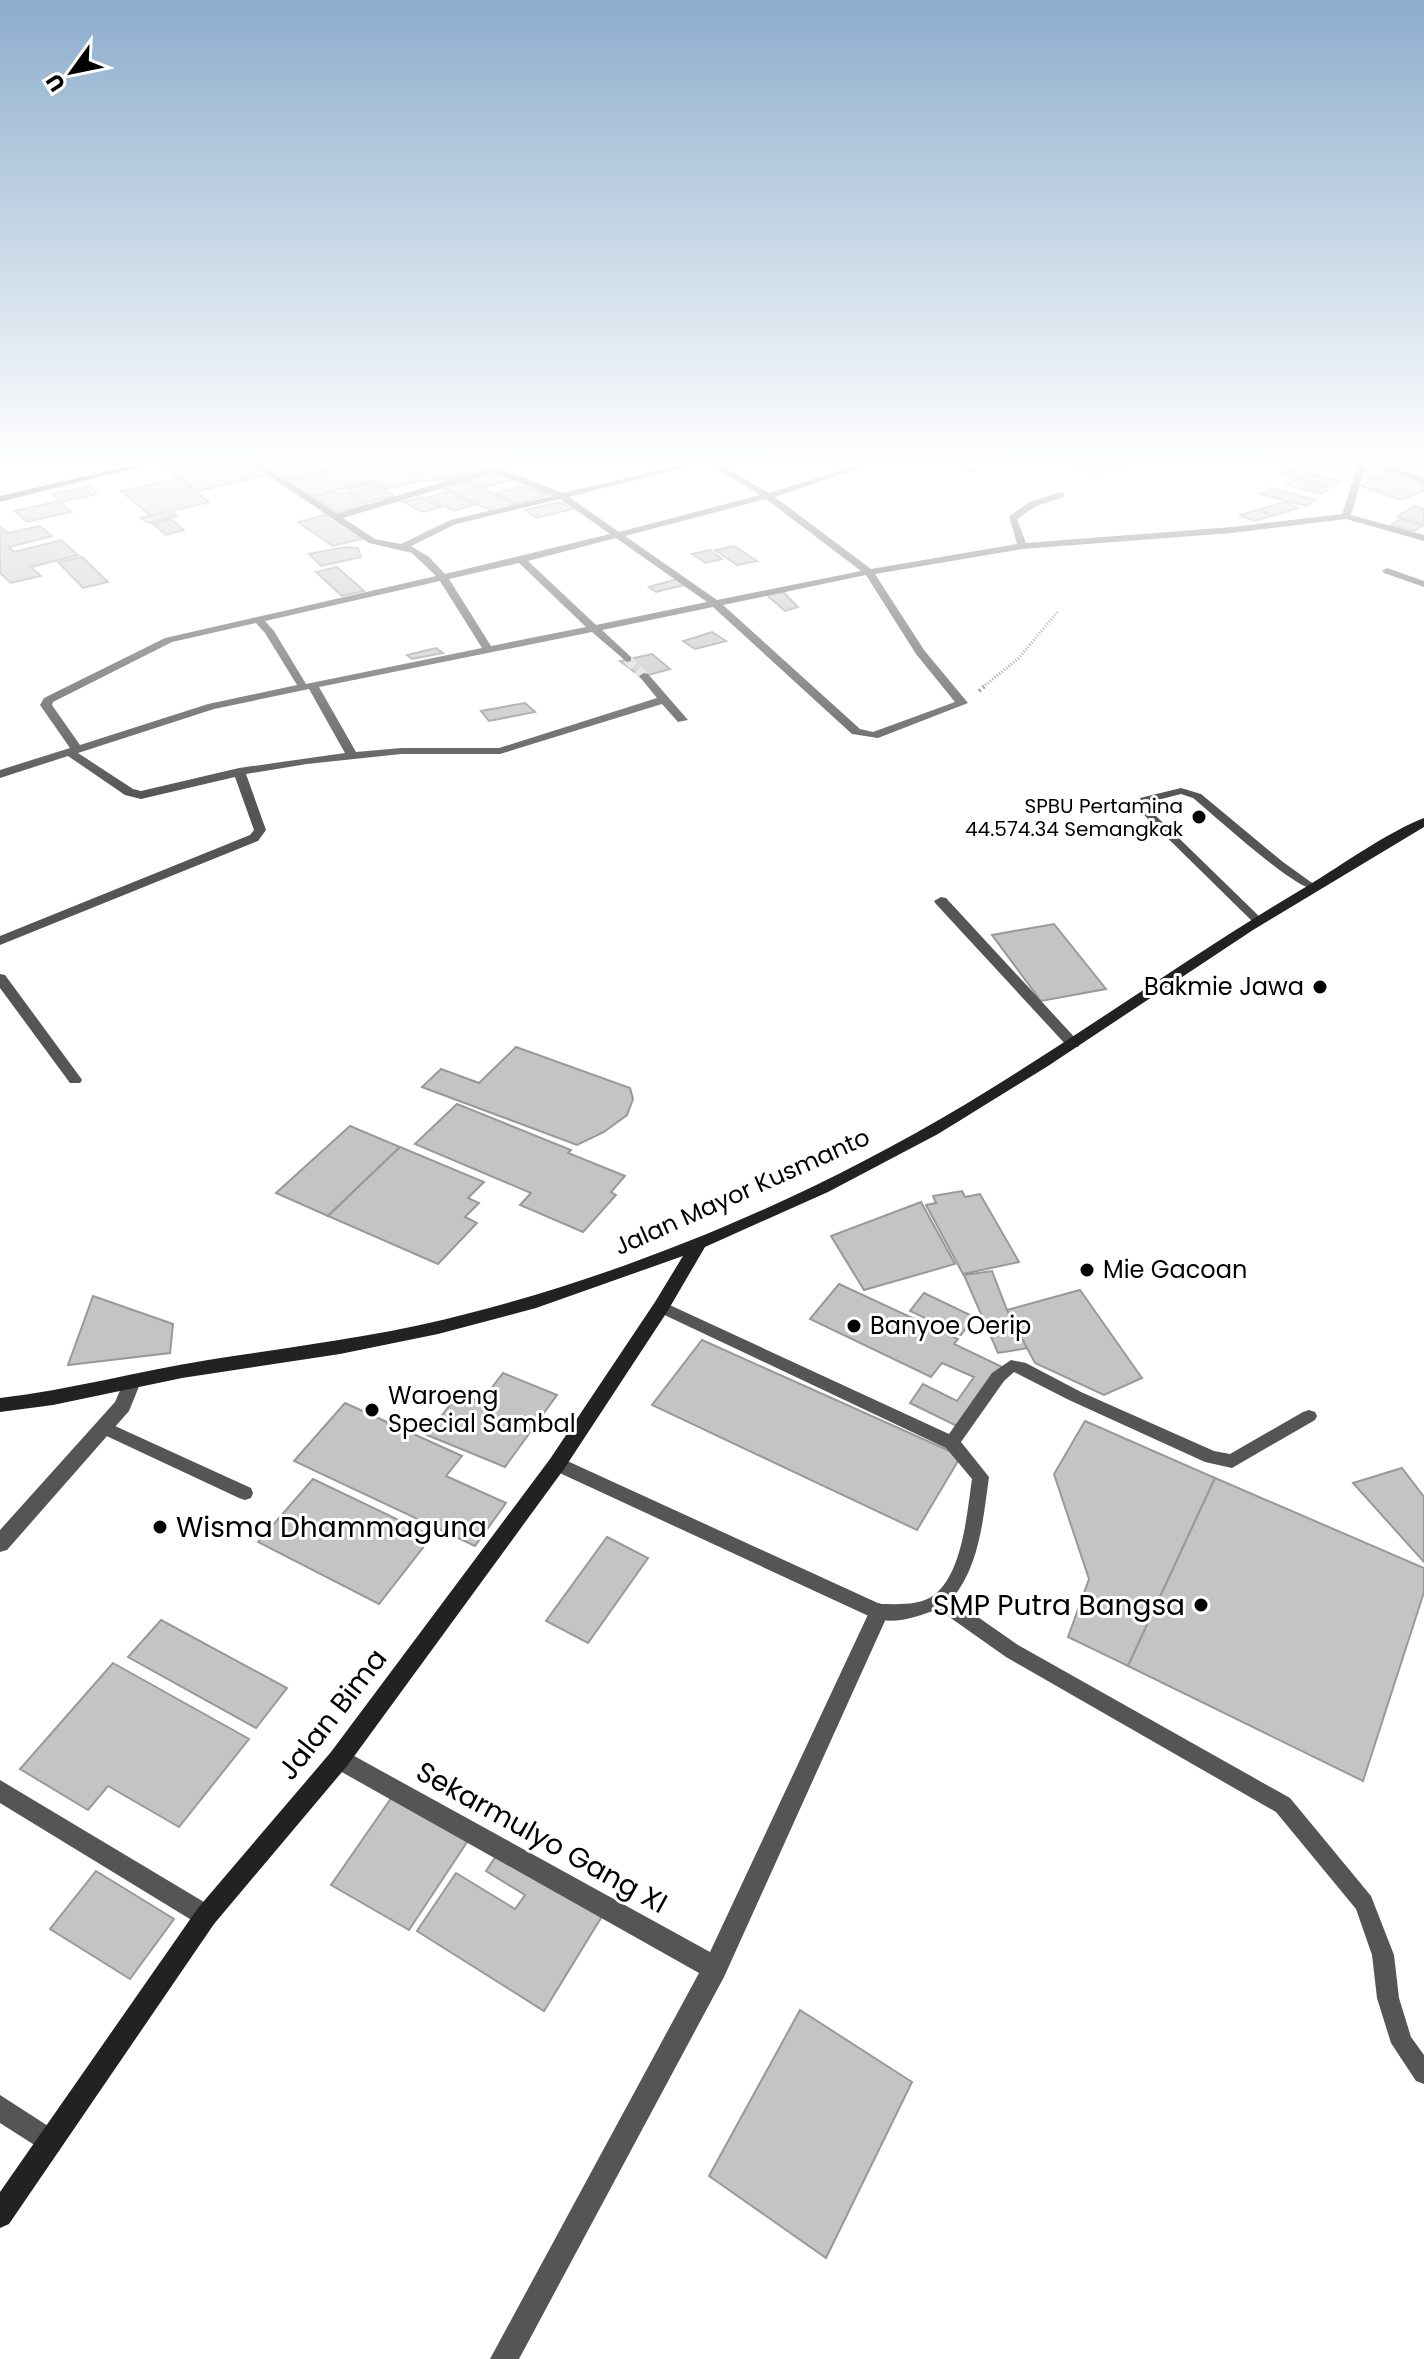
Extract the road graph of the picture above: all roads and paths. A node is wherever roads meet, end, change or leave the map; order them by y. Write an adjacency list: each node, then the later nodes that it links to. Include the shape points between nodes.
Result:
1 (439, 575): 8 (street)
2 (459, 575): 8 (street)
3 (538, 575): 13 (street)
4 (676, 575): 10 (street)
5 (854, 575): 10 (street)
6 (871, 575): 19 (street, via 920,652)
7 (1399, 575): 9 (street)
8 (443, 579): 12 (street); 14 (street)
9 (1424, 584)
10 (715, 603): 13 (street); 19 (street, via 863,735 874,736)
11 (1058, 611): 19 (path, via 1003,674)
12 (257, 619): 17 (street); 21 (street, via 169,640 54,695 46,705)
13 (597, 628): 14 (street); 15 (street)
14 (487, 648): 17 (street)
15 (627, 659)
16 (644, 676): 18 (street)
17 (307, 686): 21 (street, via 204,708); 22 (street)
18 (663, 700): 20 (street); 22 (street, via 500,751)
19 (962, 703)
20 (682, 720)
21 (72, 750): 23 (street, via 129,792 141,795); 24 (street)
22 (352, 756): 23 (street)
23 (239, 772): 29 (street, via 260,830 254,838)
24 (0, 774)
25 (1424, 822): 26 (main road, Jalan Mayor Kusmanto)
26 (1311, 887): 28 (main road, Jalan Mayor Kusmanto); 28 (lane, via 1197,796 1181,791 1144,800 1146,812)
27 (941, 901): 31 (street)
28 (1258, 921): 31 (main road, Jalan Mayor Kusmanto)
29 (0, 941)
30 (0, 978): 32 (street)
31 (1073, 1044): 33 (main road, Jalan Mayor Kusmanto, via 864,1167)
32 (75, 1080)
33 (700, 1241): 34 (main road, Jalan Bima); 35 (main road, Jalan Mayor Kusmanto, via 621,1273 470,1320)
34 (661, 1307): 39 (lane); 40 (main road, Jalan Bima)
35 (131, 1384): 36 (main road, Jalan Mayor Kusmanto, via 52,1401); 38 (street, via 123,1406)
36 (0, 1405)
37 (1309, 1416): 39 (lane, via 1232,1461 1211,1457 1011,1366)
38 (104, 1427): 41 (lane); 42 (street)
39 (952, 1443): 43 (lane, via 981,1477 970,1549)
40 (557, 1464): 44 (lane); 45 (main road, Jalan Bima)
41 (245, 1493)
42 (0, 1544)
43 (940, 1601): 44 (lane, via 908,1612); 49 (lane, via 1012,1651 1283,1805 1364,1903 1383,1955 1388,1998 1402,2043)
44 (879, 1612): 48 (street)
45 (339, 1759): 47 (main road, Jalan Bima); 48 (street, Sekarmulyo Gang XI)
46 (0, 1791): 47 (street)
47 (206, 1916): 51 (main road, Jalan Bima)
48 (715, 1968): 53 (street)
49 (1424, 2073)
50 (0, 2108): 51 (street)
51 (50, 2142): 52 (main road, Jalan Bima)
52 (0, 2215)
53 (504, 2359)

